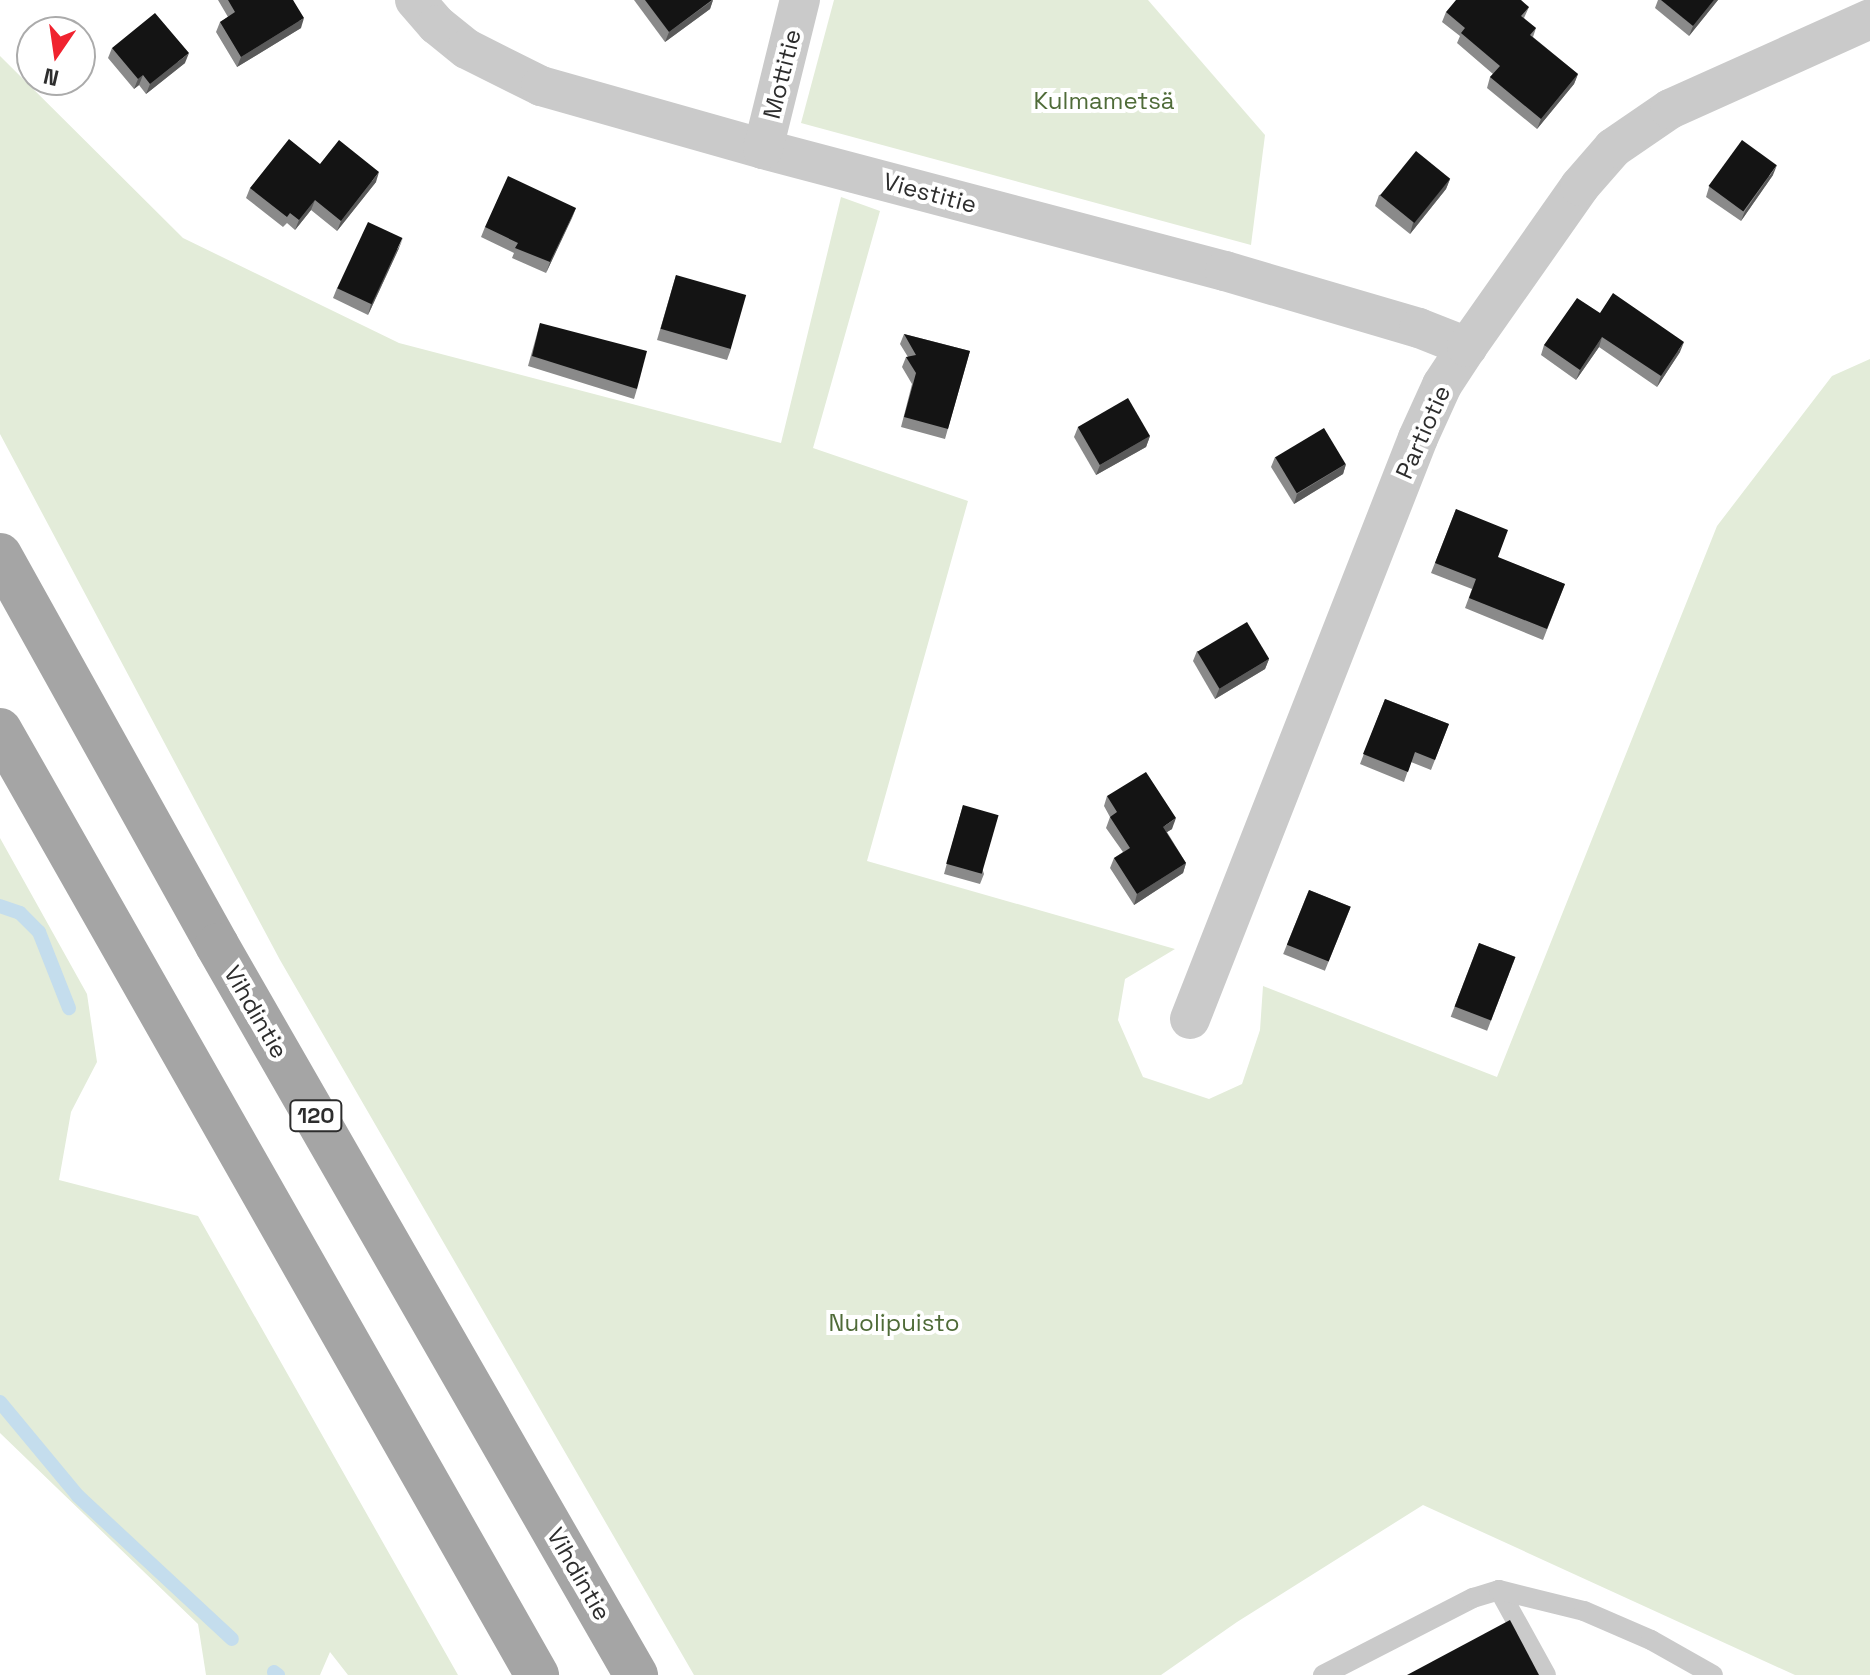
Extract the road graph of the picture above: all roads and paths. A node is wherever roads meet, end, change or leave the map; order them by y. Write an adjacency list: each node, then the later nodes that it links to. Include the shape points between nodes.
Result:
1 (415, 0): 4 (street, Viestitie, via 467,49 505,71)
2 (800, 0): 4 (street, Mottitie)
3 (1870, 19): 5 (street, Partiotie, via 1670,109 1613,148 1580,186)
4 (763, 149): 5 (street, Viestitie, via 1225,271)
5 (1467, 347): 8 (street, Partiotie, via 1418,438)
6 (0, 555): 11 (main road, Vihdintie / 120)
7 (0, 730): 10 (main road)
8 (1190, 1019)
9 (1499, 1590): 12 (lane, via 1473,1598); 13 (lane); 14 (lane, via 1584,1611)
10 (537, 1675)
11 (636, 1675)
12 (1323, 1675)
13 (1546, 1675)
14 (1713, 1675)

